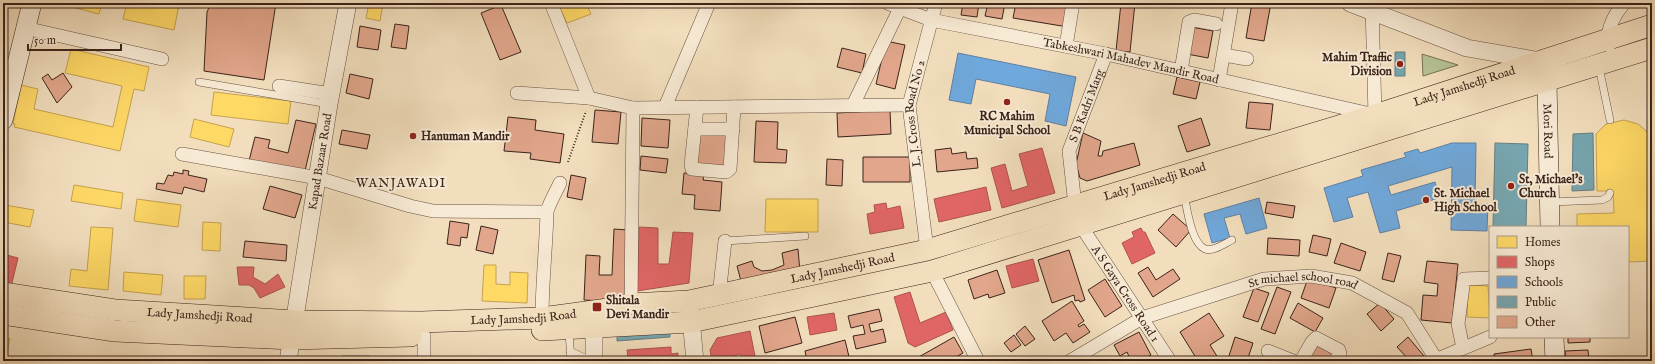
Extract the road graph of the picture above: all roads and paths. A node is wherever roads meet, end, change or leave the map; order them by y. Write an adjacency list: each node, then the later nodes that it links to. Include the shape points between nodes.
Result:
1 (32, 3): 16 (main road)
2 (348, 3): 34 (street, Kapad Bazaar Road)
3 (551, 3): 33 (street)
4 (709, 3): 38 (street)
5 (887, 3): 11 (street, Tabkeshwari Mahadev Mandir Road)
6 (936, 3): 13 (street, L. J. Cross Road No 2)
7 (1073, 3): 18 (street)
8 (1232, 3): 21 (street)
9 (1350, 3): 12 (street)
10 (1624, 3): 17 (street, via 1610,24)
11 (900, 8): 13 (street, Tabkeshwari Mahadev Mandir Road); 35 (street)
12 (1372, 8): 24 (street, via 1467,48); 41 (street)
13 (931, 20): 18 (street, Tabkeshwari Mahadev Mandir Road); 36 (street, L. J. Cross Road No 2)
14 (1216, 24): 26 (street, via 1194,20 1189,22)
15 (1652, 24): 17 (main road, Lady Jamshedji Road)
16 (25, 28): 23 (street); 32 (main road)
17 (1608, 38): 24 (main road, Lady Jamshedji Road); 25 (street)
18 (1066, 46): 20 (street, Tabkeshwari Mahadev Mandir Road)
19 (1652, 48): 25 (main road, Lady Jamshedji Road)
20 (1106, 54): 26 (street, Tabkeshwari Mahadev Mandir Road); 53 (street, S B Kadri Marg, via 1069,151)
21 (1224, 55): 22 (street); 27 (street)
22 (1247, 59)
23 (162, 60)
24 (1540, 60): 28 (street, Mori Road); 41 (main road, Lady Jamshedji Road)
25 (1605, 62): 28 (main road, Lady Jamshedji Road); 43 (lane)
26 (1181, 71): 27 (street, Tabkeshwari Mahadev Mandir Road)
27 (1220, 80): 41 (street, Tabkeshwari Mahadev Mandir Road)
28 (1547, 81): 51 (main road, Lady Jamshedji Road); 52 (main road, Mori Road)
29 (199, 82): 34 (lane)
30 (279, 86): 34 (street)
31 (517, 93): 33 (street)
32 (6, 96): 42 (main road)
33 (589, 98): 40 (street); 47 (path)
34 (330, 99): 48 (street, Kapad Bazaar Road)
35 (853, 105): 36 (street); 37 (street)
36 (909, 105): 60 (street, L. J. Cross Road No 2)
37 (734, 106): 39 (street); 45 (street)
38 (665, 107): 39 (street); 40 (street)
39 (697, 107): 44 (street)
40 (633, 108): 66 (street)
41 (1375, 115): 53 (main road, Lady Jamshedji Road)
42 (3, 120)
43 (1610, 120)
44 (695, 129): 45 (street); 45 (street, via 692,169 726,172 730,169)
45 (733, 129)
46 (182, 154): 48 (street)
47 (568, 162)
48 (318, 178): 54 (street, via 433,211); 73 (street, Kapad Bazaar Road)
49 (560, 182): 54 (street)
50 (1610, 193): 52 (lane, via 1602,200)
51 (1184, 194): 55 (main road, Lady Jamshedji Road); 58 (lane, via 1196,242 1206,249 1216,248)
52 (1550, 202): 56 (main road, Mori Road)
53 (1075, 205): 60 (main road, Lady Jamshedji Road)
54 (546, 212): 68 (street, via 548,220)
55 (1081, 226): 61 (main road, Lady Jamshedji Road); 69 (street, A S Gaya Cross Road 1)
56 (1550, 226)
57 (806, 236): 59 (lane)
58 (1232, 240)
59 (725, 241): 64 (street)
60 (927, 250): 64 (main road, Lady Jamshedji Road)
61 (932, 271): 70 (main road, Lady Jamshedji Road); 87 (street)
62 (1489, 278): 77 (street, via 1464,279 1458,324)
63 (3, 293): 73 (main road, Lady Jamshedji Road, via 116,310)
64 (719, 296): 65 (main road, Lady Jamshedji Road)
65 (689, 301): 66 (main road, Lady Jamshedji Road); 70 (street)
66 (631, 304): 68 (main road, Lady Jamshedji Road)
67 (3, 314): 73 (main road, Lady Jamshedji Road, via 115,331)
68 (542, 318): 73 (main road, Lady Jamshedji Road)
69 (1142, 318): 80 (street, A S Gaya Cross Road 1); 81 (street, St michael school road, via 1264,279 1311,276 1352,283 1407,313); 88 (street, St michael school road)
70 (691, 322): 71 (main road, Lady Jamshedji Road); 86 (street)
71 (594, 328): 72 (main road, Lady Jamshedji Road); 85 (street)
72 (569, 329): 74 (main road, Lady Jamshedji Road); 78 (lane)
73 (293, 330): 74 (main road, Lady Jamshedji Road); 82 (street, Kapad Bazaar Road)
74 (424, 336): 83 (street)
75 (1489, 337): 77 (street)
76 (1554, 338): 92 (main road)
77 (1463, 348): 81 (street)
78 (570, 351): 84 (lane); 85 (lane)
79 (1268, 351): 89 (street)
80 (1164, 359)
81 (1434, 360)
82 (288, 361)
83 (424, 361)
84 (571, 361)
85 (593, 361)
86 (694, 361)
87 (978, 361)
88 (1070, 361)
89 (1293, 361)
90 (1301, 361): 91 (street, via 1316,338 1339,350 1340,354)
91 (1335, 361)
92 (1555, 361)

